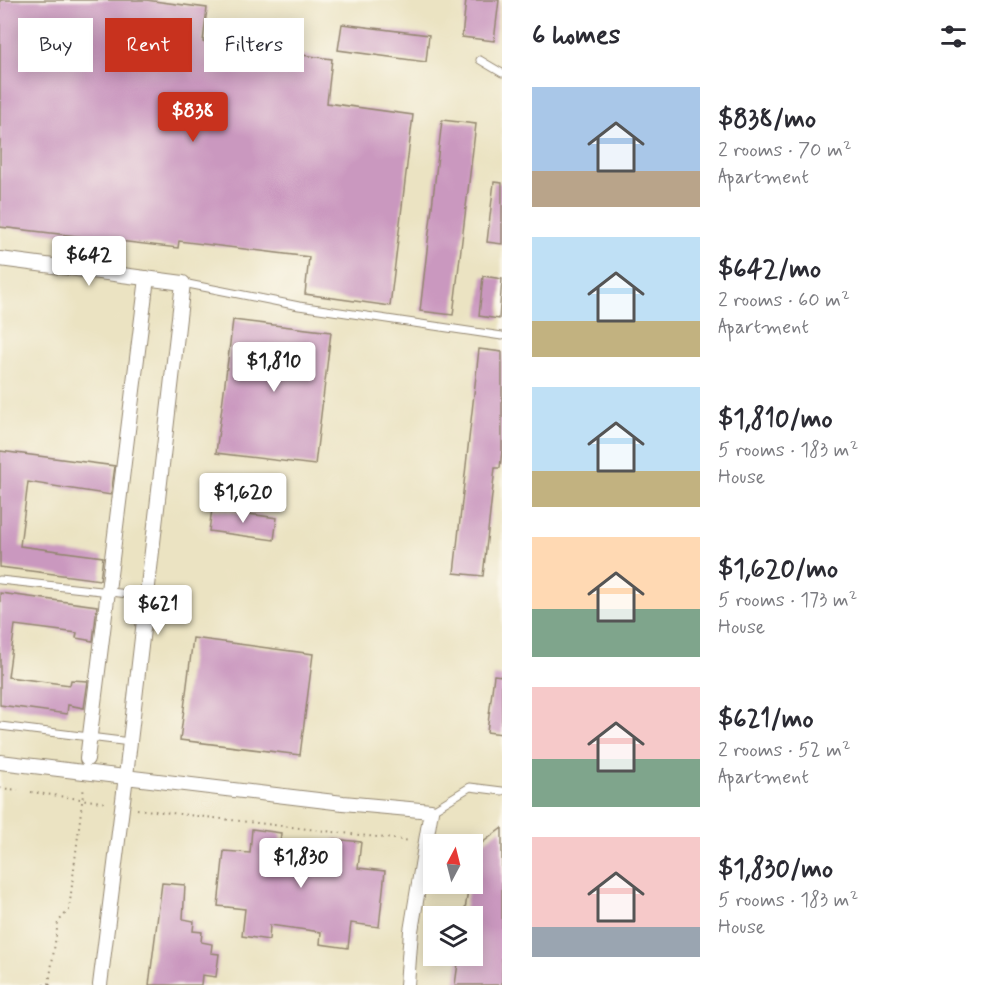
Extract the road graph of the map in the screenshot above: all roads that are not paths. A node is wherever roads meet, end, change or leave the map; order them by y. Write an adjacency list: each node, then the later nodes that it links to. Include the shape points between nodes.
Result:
1 (480, 60): 2 (lane)
2 (502, 73)
3 (0, 259): 4 (street)
4 (147, 278): 5 (street); 8 (street)
5 (183, 283): 6 (lane, via 299,306); 9 (street)
6 (502, 336)
7 (0, 580): 8 (lane)
8 (108, 591): 9 (lane); 11 (street)
9 (147, 596): 12 (street)
10 (0, 726): 11 (lane)
11 (89, 738): 12 (lane); 13 (street)
12 (130, 742): 15 (street)
13 (87, 759)
14 (0, 762): 15 (street)
15 (126, 776): 17 (street); 18 (street)
16 (502, 791): 17 (lane, via 470,787)
17 (431, 811): 19 (street, via 411,931)
18 (100, 985)
19 (407, 985)

